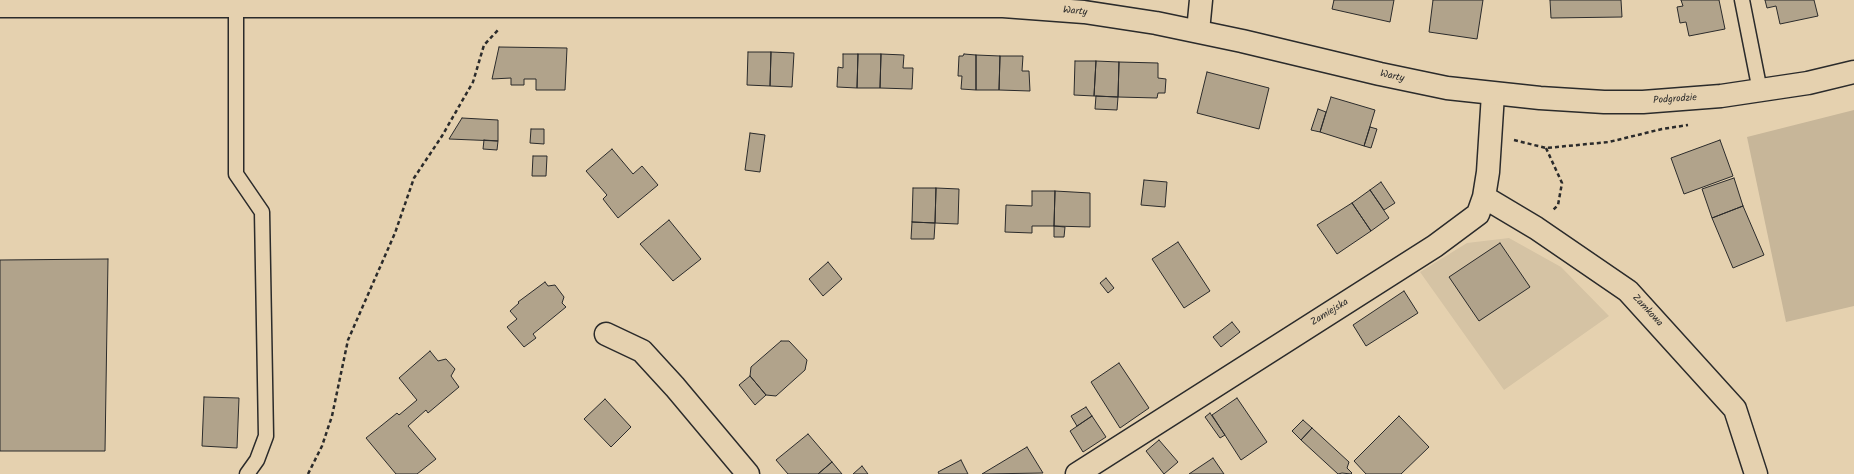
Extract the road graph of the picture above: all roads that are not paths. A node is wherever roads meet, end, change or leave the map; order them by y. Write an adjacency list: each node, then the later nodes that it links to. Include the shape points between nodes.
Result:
1 (1201, 0): 6 (main road)
2 (1742, 0): 8 (lane)
3 (523, 3): 5 (main road, Warty); 6 (main road, Warty, via 1003,6 1084,12)
4 (0, 6): 5 (main road, Warty)
5 (236, 6): 12 (lane, via 236,174 262,212 266,436 257,460)
6 (1198, 31): 9 (main road, Warty, via 1388,76)
7 (1854, 72): 8 (main road, Podgrodzie)
8 (1760, 91): 9 (main road, Podgrodzie, via 1643,102 1604,102)
9 (1493, 94): 10 (main road, Zamiejska)
10 (1484, 197): 14 (main road, Zamiejska, via 1478,214 1435,246); 15 (main road, Zamkowa, via 1536,228 1628,291 1735,409)
11 (606, 334): 13 (main road, via 642,351 676,387)
12 (247, 474)
13 (748, 474)
14 (1077, 474)
15 (1756, 474)

